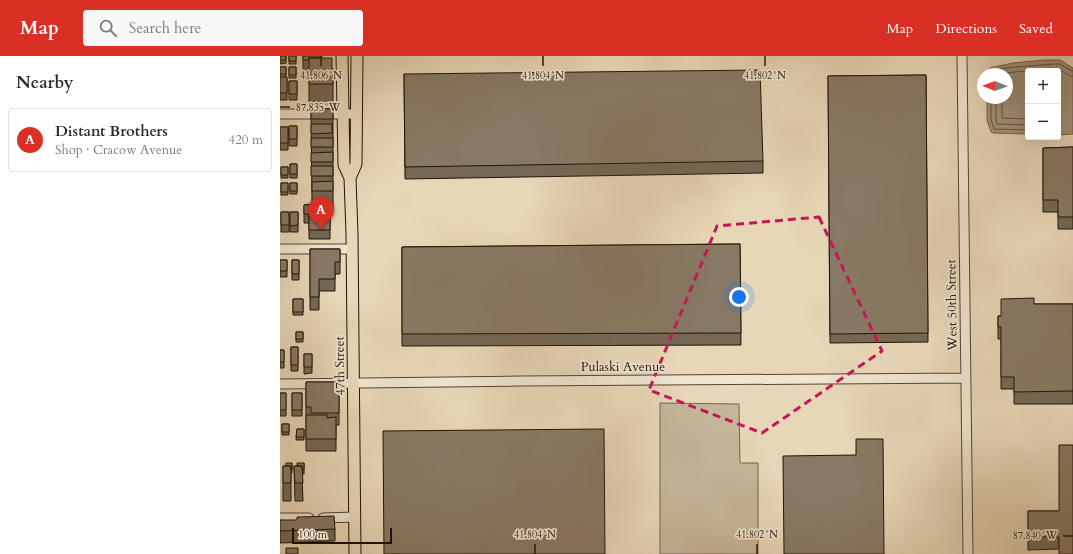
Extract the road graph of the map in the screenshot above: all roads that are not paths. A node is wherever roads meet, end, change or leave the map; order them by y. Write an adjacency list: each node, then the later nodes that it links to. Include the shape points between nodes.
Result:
1 (342, 56): 5 (main road, 47th Street)
2 (962, 56): 10 (street, West 50th Street)
3 (357, 57): 6 (main road, 47th Street)
4 (280, 114): 5 (street)
5 (343, 114): 6 (street); 7 (main road, 47th Street, via 344,164)
6 (356, 114): 7 (main road, 47th Street, via 356,164)
7 (350, 178): 9 (main road, 47th Street)
8 (280, 249): 9 (street)
9 (352, 249): 11 (main road, 47th Street)
10 (966, 378): 11 (street, Pulaski Avenue); 16 (street, West 50th Street)
11 (354, 383): 12 (street, Pulaski Avenue); 13 (main road, 47th Street)
12 (280, 384)
13 (355, 517): 14 (street); 15 (main road, 47th Street)
14 (280, 518)
15 (355, 554)
16 (968, 554)

